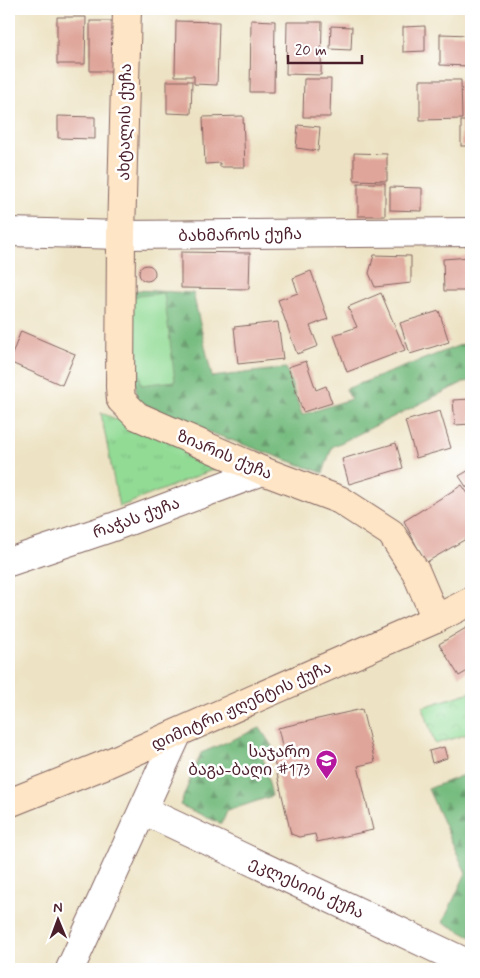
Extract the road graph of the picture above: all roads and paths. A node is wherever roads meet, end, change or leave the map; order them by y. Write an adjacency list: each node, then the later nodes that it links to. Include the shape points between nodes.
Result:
1 (127, 9): 4 (street, ახტალის ქუჩა)
2 (9, 232): 4 (street, ბახმაროს ქუჩა)
3 (471, 232): 4 (street, ბახმაროს ქუჩა)
4 (121, 235): 5 (street, ზიარის ქუჩა, via 121,400 137,416)
5 (263, 471): 6 (street, რაჭას ქუჩა); 8 (street, ზიარის ქუჩა, via 340,500 391,533 416,572)
6 (9, 562)
7 (471, 601): 8 (street, დიმიტრი ჟღენტის ქუჩა)
8 (436, 619): 9 (street, დიმიტრი ჟღენტის ქუჩა)
9 (178, 732): 10 (street, დიმიტრი ჟღენტის ქუჩა); 11 (street)
10 (9, 803)
11 (143, 810): 12 (street, ეკლესიის ქუჩა); 13 (street)
12 (471, 965)
13 (70, 969)

